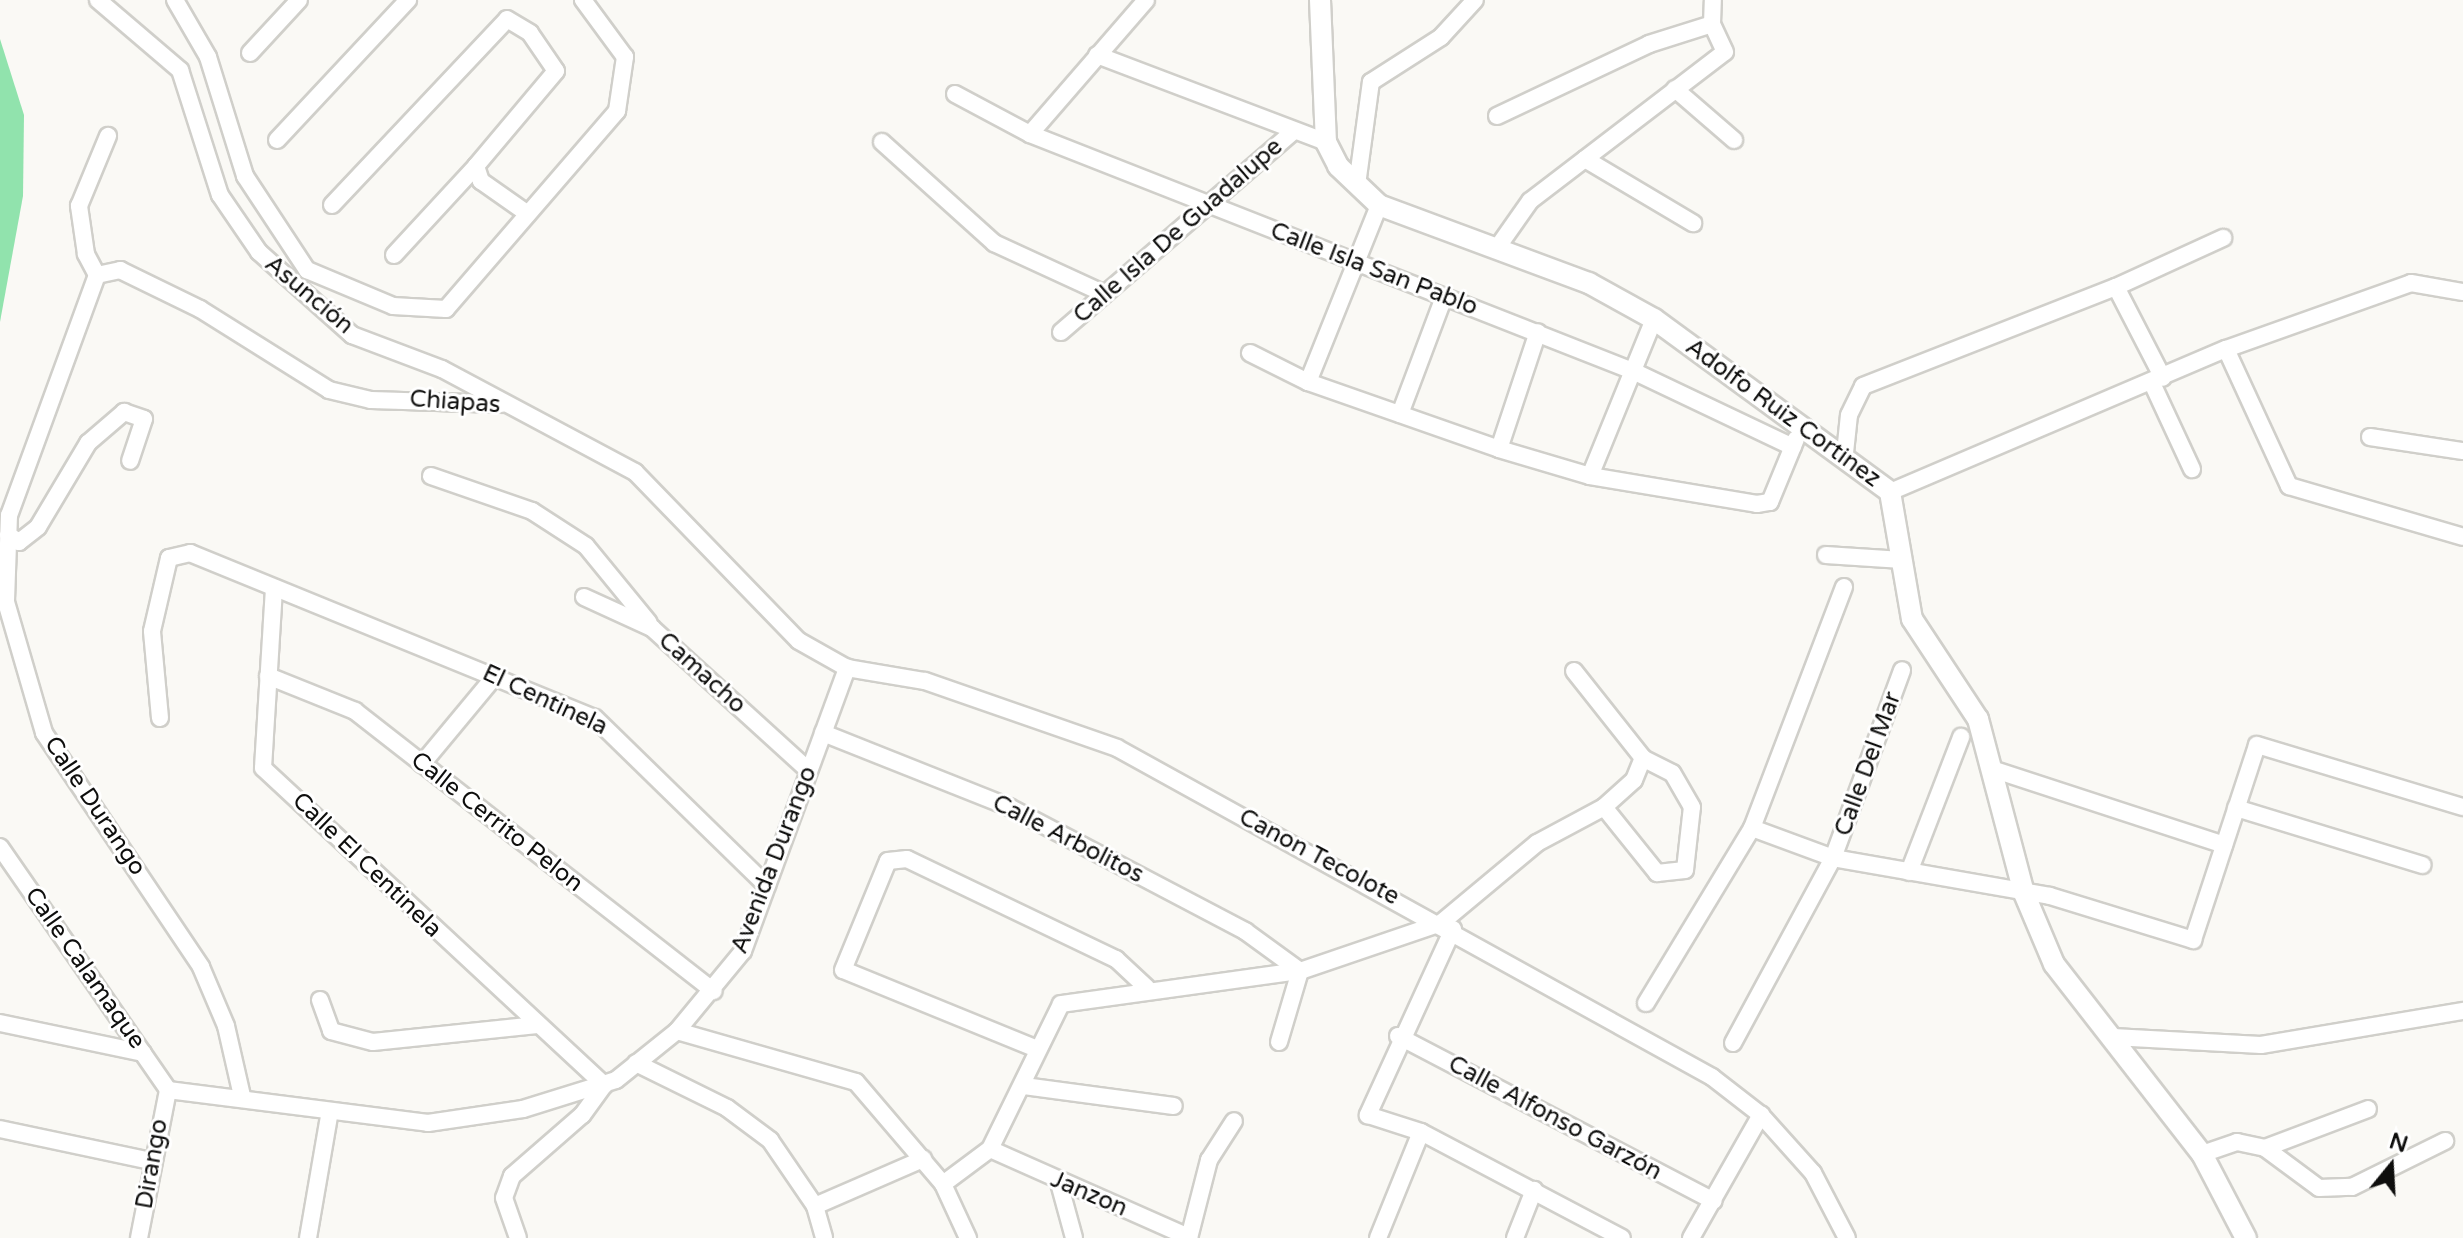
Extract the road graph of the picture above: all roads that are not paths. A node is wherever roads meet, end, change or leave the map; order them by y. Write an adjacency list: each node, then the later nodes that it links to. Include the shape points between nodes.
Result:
1 (98, 0): 48 (street, Asunción, via 180,70 220,195 297,291 352,335)
2 (299, 0): 11 (street)
3 (408, 0): 19 (street)
4 (583, 0): 29 (street, via 625,57 626,84 617,111)
5 (1146, 0): 12 (street)
6 (1320, 0): 22 (main road)
7 (1475, 0): 25 (street, via 1441,37 1371,82)
8 (1713, 0): 10 (street)
9 (178, 1): 29 (street, via 208,57 245,176 307,270 324,282 393,306 446,309)
10 (1712, 24): 13 (street, via 1725,52); 15 (street, via 1649,44)
11 (250, 53)
12 (1097, 55): 16 (street); 17 (street)
13 (1675, 89): 20 (street); 23 (street)
14 (955, 94): 17 (street, Calle Isla San Pablo)
15 (1497, 116)
16 (1294, 131): 22 (street); 28 (street, Calle Isla De Guadalupe)
17 (1030, 134): 28 (street, Calle Isla San Pablo)
18 (108, 136): 35 (street, via 79,206 83,242)
19 (277, 140)
20 (1734, 140)
21 (882, 142): 38 (street, via 994,243)
22 (1326, 142): 25 (main road, Adolfo Ruiz Cortinez)
23 (1585, 159): 30 (street); 32 (street, via 1530,201)
24 (476, 166): 26 (street, via 556,71 530,33 507,19); 29 (street, via 481,181); 33 (street)
25 (1357, 185): 27 (main road, Adolfo Ruiz Cortinez)
26 (332, 205)
27 (1379, 205): 32 (main road, Adolfo Ruiz Cortinez); 34 (street)
28 (1214, 206): 34 (street, Calle Isla San Pablo); 38 (street, Calle Isla De Guadalupe)
29 (528, 214)
30 (1693, 223)
31 (2223, 238): 36 (street)
32 (1497, 248): 40 (main road, Adolfo Ruiz Cortinez)
33 (394, 255)
34 (1354, 263): 39 (street, Calle Isla San Pablo); 47 (street)
35 (97, 275): 48 (street, Chiapas, via 120,270 200,309 329,390 371,400); 61 (street, Calle Durango)
36 (2116, 287): 46 (street); 55 (street, via 1863,386 1849,415)
37 (2463, 292): 43 (street, via 2411,283)
38 (1105, 294): 41 (street, Calle Isla De Guadalupe)
39 (1444, 297): 42 (street, Calle Isla San Pablo); 49 (street)
40 (1654, 319): 45 (street); 50 (main road, Adolfo Ruiz Cortinez)
41 (1061, 332)
42 (1538, 332): 45 (street, Calle Isla San Pablo); 53 (street)
43 (2226, 349): 46 (street); 62 (street, via 2289,486)
44 (1250, 353): 47 (street)
45 (1633, 371): 52 (street, Calle Isla San Pablo); 59 (street)
46 (2158, 380): 57 (street); 60 (street)
47 (1308, 382): 49 (street)
48 (510, 405): 69 (street, Chiapas, via 635,472 799,641)
49 (1400, 414): 53 (street)
50 (1800, 422): 52 (street); 55 (main road, Adolfo Ruiz Cortinez)
51 (2370, 437): 54 (street)
52 (1793, 447): 59 (street, via 1770,502)
53 (1499, 449): 59 (street)
54 (2463, 451)
55 (1845, 453): 60 (main road, Adolfo Ruiz Cortinez)
56 (130, 461): 61 (street, via 144,419 124,412 88,443 29,536 19,542)
57 (2192, 469)
58 (431, 476): 68 (street, via 532,511 586,546)
59 (1590, 476)
60 (1890, 492): 64 (main road, Adolfo Ruiz Cortinez)
61 (4, 534): 112 (street, Calle Durango, via 6,602 44,733 201,967 226,1026)
62 (2463, 537)
63 (1826, 555): 64 (street)
64 (1902, 560): 80 (main road, Adolfo Ruiz Cortinez, via 1912,619 1978,719)
65 (1844, 587): 84 (street)
66 (274, 588): 72 (street, Calle El Centinela); 73 (street, El Centinela); 74 (street, El Centinela, via 180,552 169,558 152,631 151,674)
67 (584, 597): 68 (street, Camacho)
68 (652, 628): 79 (street, Camacho)
69 (847, 668): 75 (street, Avenida Durango); 92 (street, Canon Tecolote, via 925,681 1117,748)
70 (1902, 670): 87 (street, Calle Del Mar)
71 (1574, 671): 77 (street)
72 (268, 676): 78 (street, Calle Cerrito Pelon, via 335,699); 100 (street, Calle El Centinela, via 263,768)
73 (495, 676): 78 (street); 90 (street, El Centinela, via 611,728)
74 (160, 718)
75 (823, 733): 79 (street, Avenida Durango); 93 (street, Calle Arbolitos, via 1009,807 1245,931)
76 (1961, 737): 89 (street)
77 (1643, 758): 81 (street, via 1634,780); 81 (street, via 1672,773 1692,807 1685,870 1657,873)
78 (422, 764): 95 (street, Calle Cerrito Pelon)
79 (807, 769): 90 (street, Avenida Durango)
80 (1995, 770): 85 (street); 91 (main road, Adolfo Ruiz Cortinez)
81 (1604, 807): 92 (street, via 1537,843)
82 (2463, 807): 83 (street, via 2257,745)
83 (2236, 808): 85 (street); 88 (street)
84 (1752, 828): 87 (street); 97 (street)
85 (2224, 845): 91 (street, via 2193,940)
86 (0, 847): 107 (street, Calle Calamaque)
87 (1833, 858): 89 (street); 105 (street, Calle Del Mar)
88 (2422, 865)
89 (1909, 872): 91 (street)
90 (767, 886): 95 (street, Avenida Durango, via 743,951)
91 (2024, 893): 103 (main road, Adolfo Ruiz Cortinez, via 2054,964)
92 (1447, 926): 93 (street); 102 (street); 115 (street, Canon Tecolote, via 1712,1077)
93 (1300, 971): 94 (street); 104 (street)
94 (1147, 988): 106 (street, via 1061,1004); 106 (street, via 1116,959 895,856 843,970)
95 (714, 991): 101 (street, Avenida Durango)
96 (320, 1000): 100 (street, via 331,1031 373,1042)
97 (1646, 1003)
98 (2463, 1011): 103 (street, via 2261,1045)
99 (0, 1023): 107 (street)
100 (537, 1025): 109 (street, Calle El Centinela)
101 (677, 1031): 108 (street, Avenida Durango); 124 (street, via 833,1070 873,1098)
102 (1398, 1036): 119 (street, via 1370,1117); 129 (street, Calle Alfonso Garzón)
103 (2113, 1037): 123 (main road, Adolfo Ruiz Cortinez)
104 (1279, 1042)
105 (1733, 1043)
106 (1037, 1049): 110 (street)
107 (143, 1053): 111 (street, Calle Calamaque)
108 (636, 1063): 109 (street, Avenida Durango); 130 (street, via 727,1108 770,1140)
109 (604, 1085): 116 (street, Avenida Durango, via 523,1109 428,1123); 134 (street, via 582,1115 512,1176 504,1198)
110 (1024, 1086): 113 (street); 122 (street)
111 (168, 1090): 112 (street, Avenida Durango); 125 (street, Dirango)
112 (242, 1096): 116 (street, Avenida Durango)
113 (1174, 1106)
114 (2368, 1109): 121 (street)
115 (1761, 1115): 129 (street); 143 (street, Canon Tecolote, via 1813,1173)
116 (329, 1116): 133 (street)
117 (1234, 1121): 138 (street, via 1209,1160)
118 (0, 1129): 125 (street)
119 (1421, 1132): 128 (street); 139 (street)
120 (2445, 1141): 121 (street, via 2352,1187 2319,1188)
121 (2265, 1148): 123 (street, via 2237,1142)
122 (990, 1149): 126 (street, Janzon); 127 (street)
123 (2202, 1154): 144 (main road, Adolfo Ruiz Cortinez)
124 (923, 1159): 127 (street); 130 (street)
125 (151, 1161): 132 (street, Dirango)
126 (1059, 1183): 137 (street); 138 (street, Janzon)
127 (943, 1184): 136 (street)
128 (1534, 1190): 131 (street); 140 (street)
129 (1713, 1201): 142 (street)
130 (815, 1206): 135 (street)
131 (1592, 1231): 141 (street)
132 (139, 1238)
133 (308, 1238)
134 (518, 1238)
135 (824, 1238)
136 (968, 1238)
137 (1074, 1238)
138 (1189, 1238)
139 (1378, 1238)
140 (1515, 1238)
141 (1622, 1238)
142 (1691, 1238)
143 (1847, 1238)
144 (2246, 1238)

